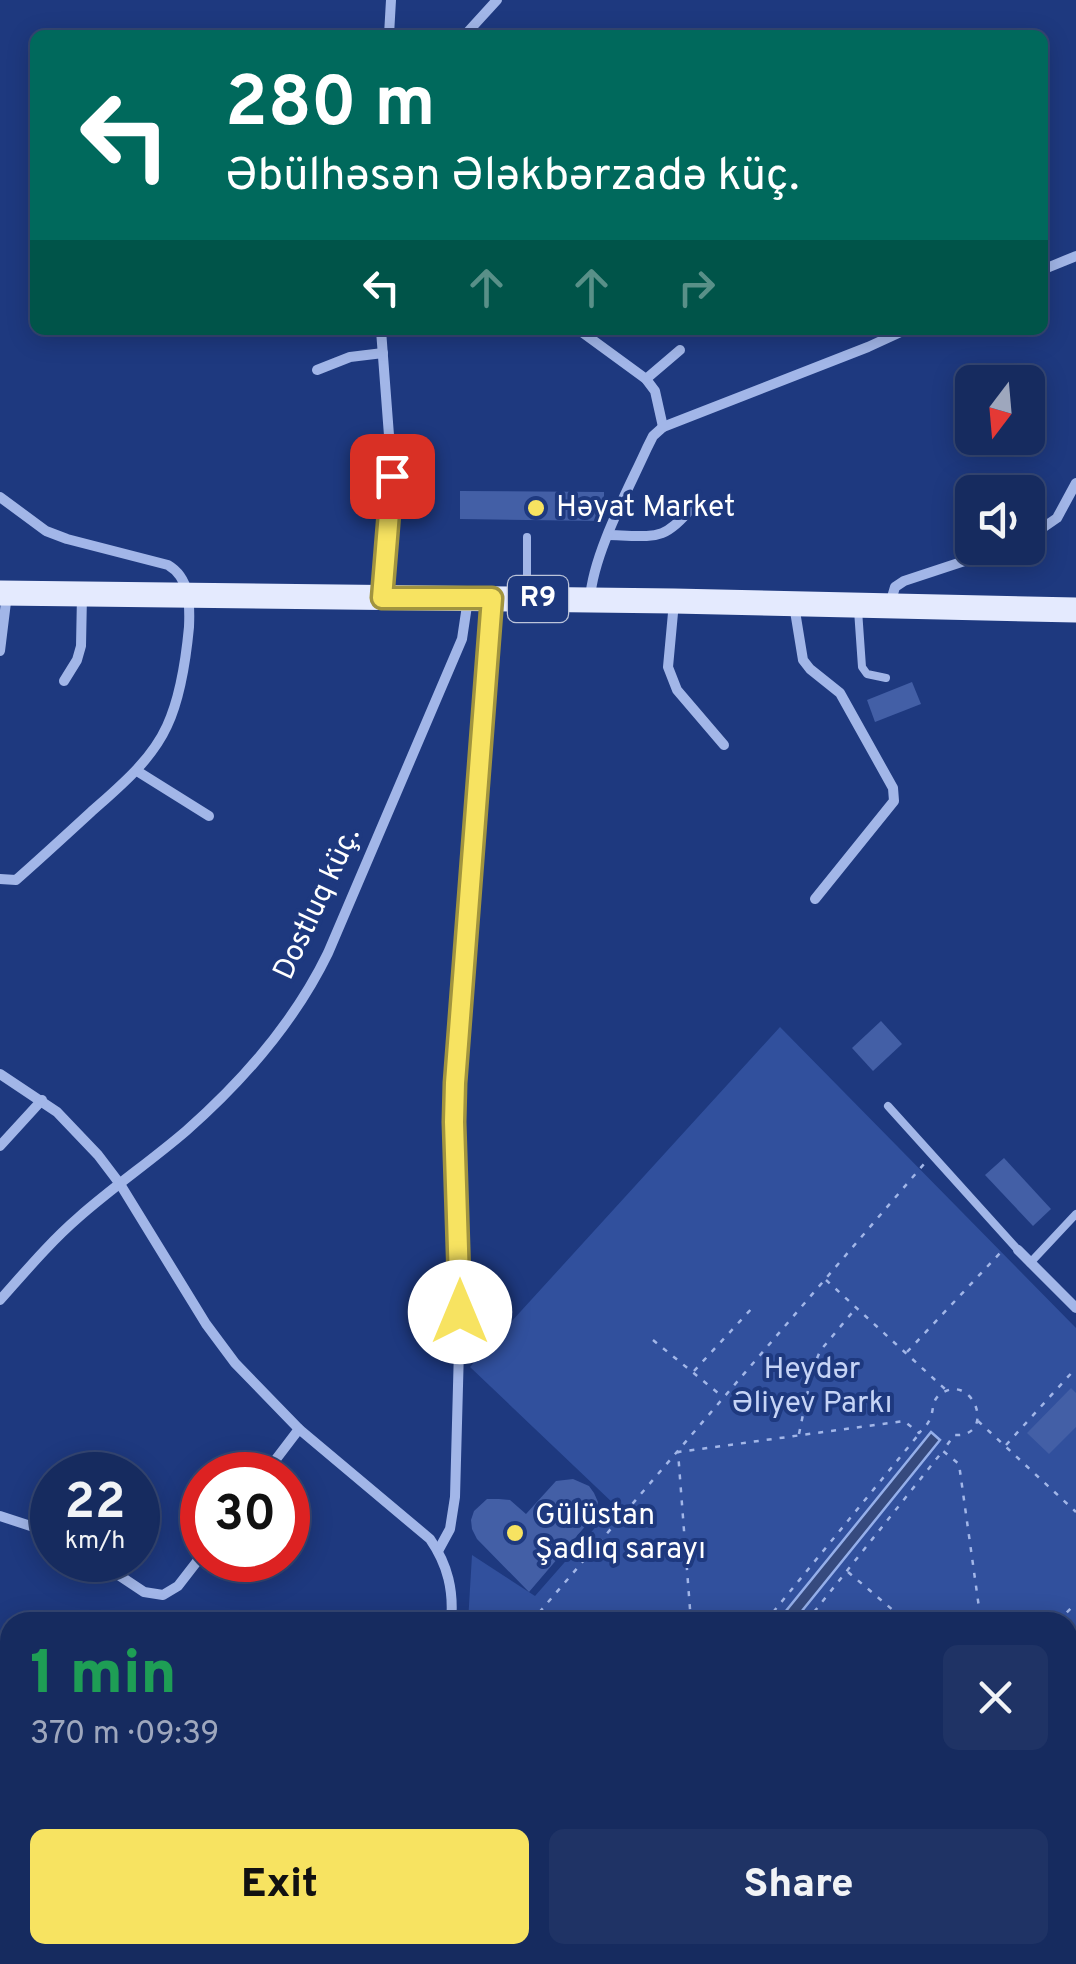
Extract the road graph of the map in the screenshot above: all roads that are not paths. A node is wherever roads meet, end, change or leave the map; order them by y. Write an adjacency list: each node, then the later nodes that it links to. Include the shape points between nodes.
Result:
1 (392, 0): 3 (street)
2 (497, 0): 4 (street)
3 (389, 30)
4 (470, 30)
5 (1074, 259): 6 (street)
6 (1048, 268)
7 (381, 335): 13 (street)
8 (586, 335): 15 (street)
9 (874, 335): 11 (street)
10 (895, 335): 11 (street)
11 (868, 347): 16 (street)
12 (680, 350): 15 (street)
13 (383, 353): 14 (street, via 350,356); 27 (street, via 392,476)
14 (317, 370)
15 (646, 380): 16 (street)
16 (663, 427): 21 (street)
17 (1076, 483): 20 (street)
18 (0, 496): 26 (street, via 46,532 168,565)
19 (694, 504): 21 (street, via 678,525 657,536)
20 (1045, 526)
21 (609, 534): 30 (street)
22 (527, 538): 29 (lane)
23 (955, 564): 34 (street, via 904,580)
24 (4, 593): 25 (main road, R9); 36 (street)
25 (82, 594): 26 (main road, R9); 38 (street, via 80,646)
26 (188, 595): 27 (main road, R9); 40 (street, via 179,688 167,727)
27 (382, 598): 28 (main road, R9)
28 (480, 598): 29 (main road, R9); 48 (street, Dostluq küç., via 316,977 256,1062); 58 (street, via 455,1083 455,1497)
29 (526, 599): 30 (main road, R9)
30 (590, 600): 31 (main road, R9)
31 (674, 601): 32 (main road, R9); 39 (street, via 668,668 677,690)
32 (794, 604): 33 (main road, R9); 43 (street, via 803,660 850,707 894,801)
33 (857, 605): 34 (main road, R9); 37 (lane, via 862,667)
34 (890, 606): 35 (main road, R9)
35 (1076, 610)
36 (0, 652)
37 (886, 678)
38 (64, 681)
39 (724, 745)
40 (137, 770): 41 (street); 42 (street, via 16,880)
41 (209, 816)
42 (0, 879)
43 (815, 899)
44 (0, 1074): 45 (street)
45 (42, 1100): 47 (street); 48 (street)
46 (888, 1106): 50 (lane)
47 (0, 1146)
48 (120, 1184): 52 (street, Dostluq küç.); 54 (street, via 206,1324)
49 (1076, 1214): 51 (lane)
50 (1014, 1246): 51 (street)
51 (1030, 1263): 53 (street)
52 (0, 1300)
53 (1076, 1308)
54 (300, 1429): 55 (street); 58 (street)
55 (282, 1452)
56 (0, 1516): 57 (street)
57 (30, 1526)
58 (438, 1551): 61 (street, via 450,1578)
59 (129, 1582): 60 (street, via 163,1595)
60 (181, 1582)
61 (451, 1612)

